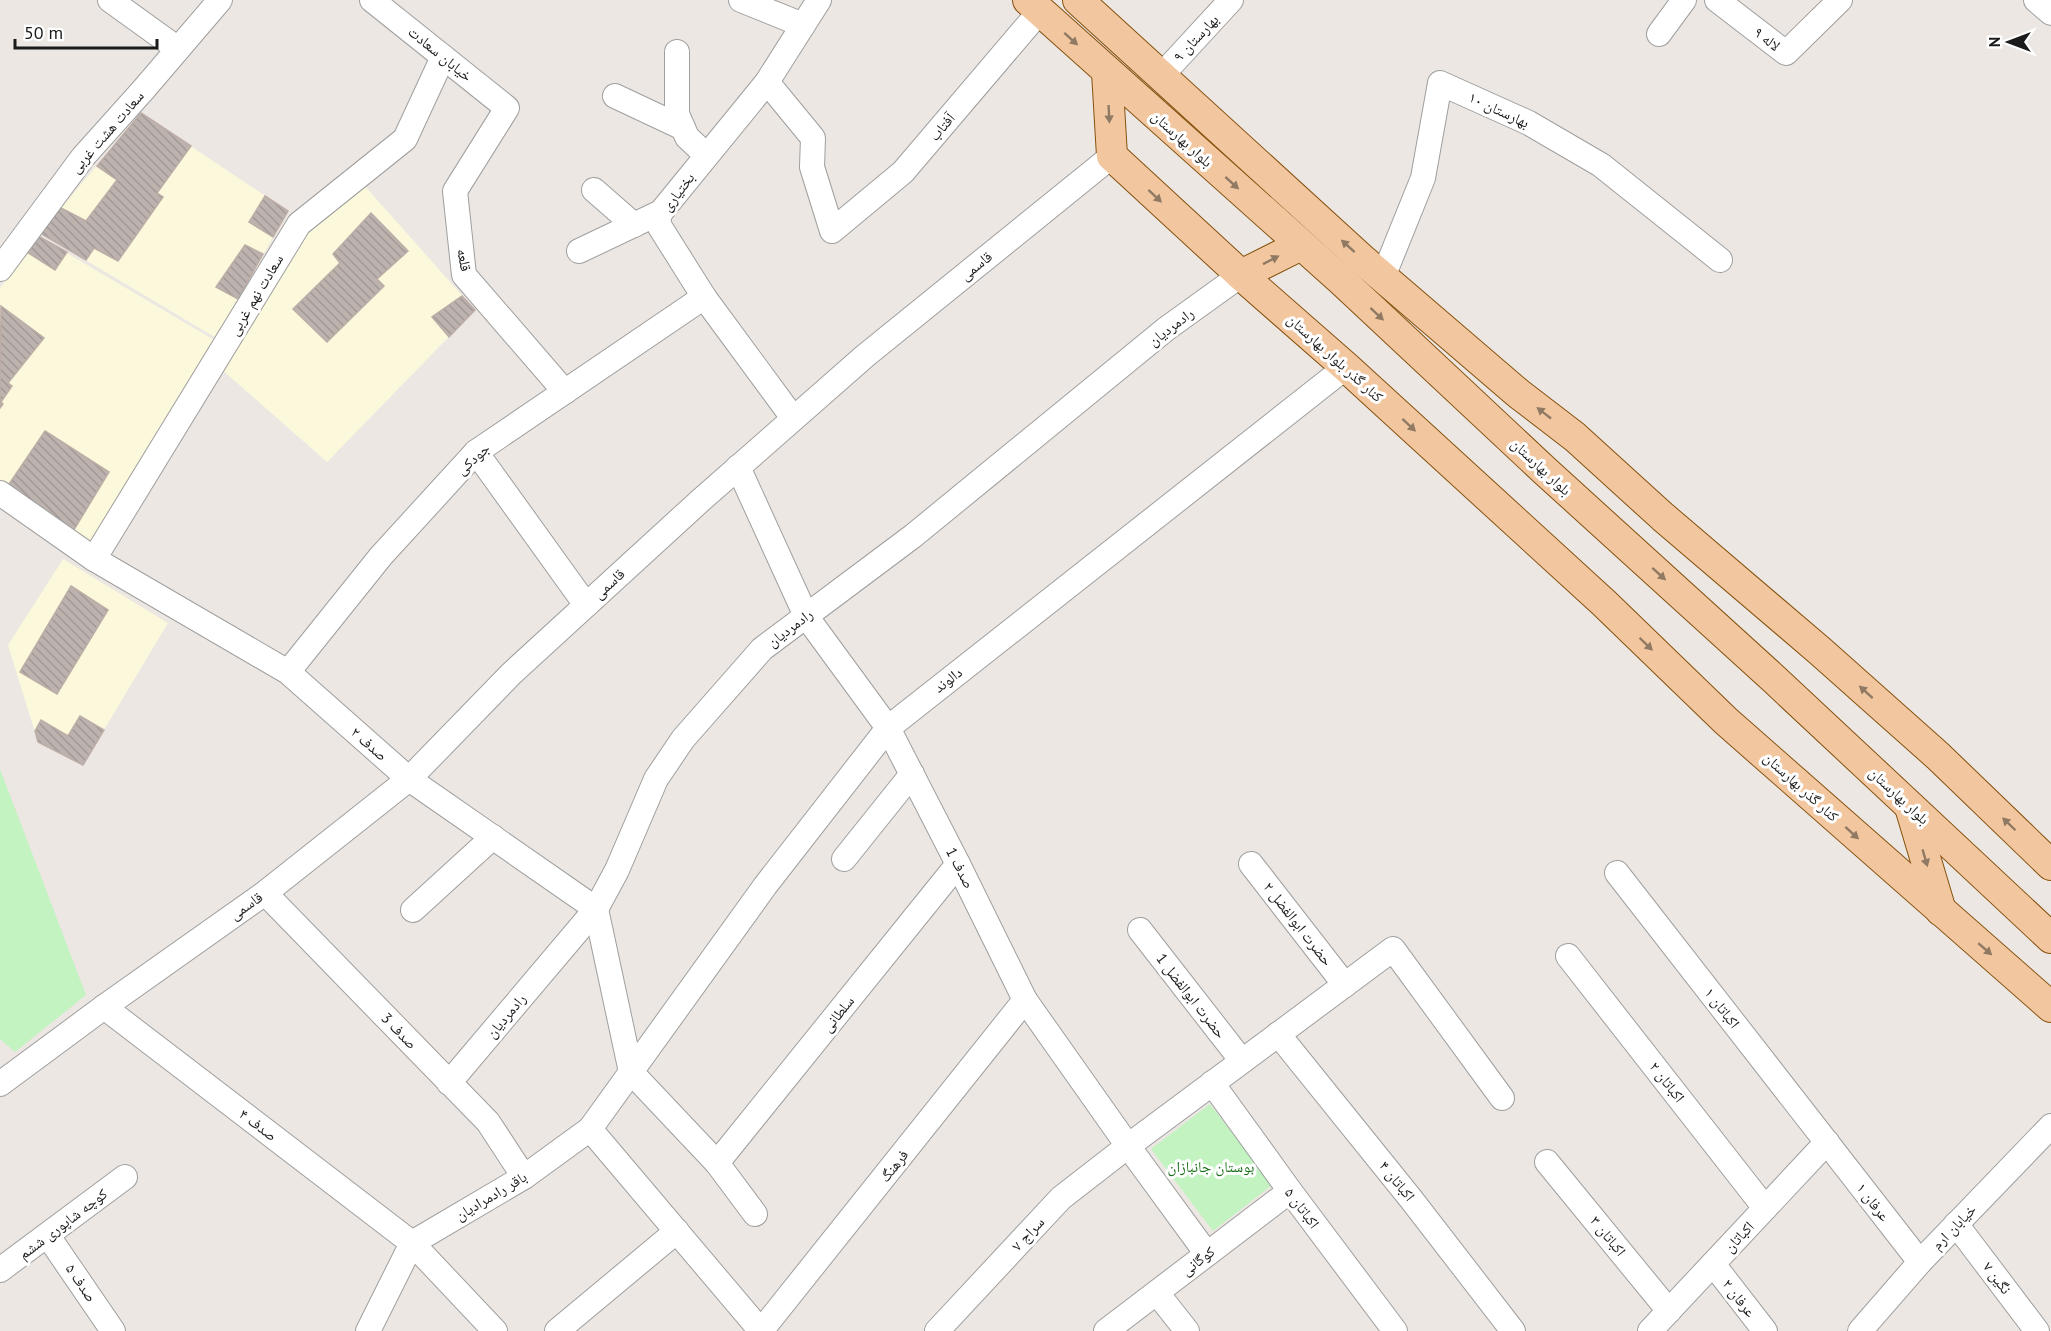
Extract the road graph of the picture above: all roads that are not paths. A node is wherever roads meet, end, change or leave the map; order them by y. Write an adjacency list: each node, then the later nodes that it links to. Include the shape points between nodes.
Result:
1 (110, 0): 16 (street)
2 (220, 0): 16 (street, سعادت هشت غربی)
3 (372, 0): 18 (street, خیابان سعادت)
4 (741, 0): 14 (street)
5 (819, 0): 14 (street, بختیاری)
6 (1078, 0): 20 (main road)
7 (1231, 0): 20 (street, بهارستان ۹)
8 (1684, 0): 15 (street)
9 (1717, 0): 10 (street, لاله ۹, via 1786,53)
10 (1840, 0)
11 (2036, 0): 13 (street)
12 (1034, 6): 19 (main road, بلوار بهارستان, one-way to 19); 21 (street, آفتاب, via 903,172 832,231 812,167 813,138)
13 (2051, 13)
14 (803, 25): 21 (street, بختیاری)
15 (1659, 34)
16 (178, 49): 33 (street, سعادت هشت غربی, via 83,157)
17 (677, 52): 24 (street, via 677,114)
18 (443, 57): 23 (street, خیابان سعادت); 47 (street, سعادت نهم غربی, via 405,140 299,224)
19 (1107, 72): 26 (main road, one-way to 26); 30 (main road, بلوار بهارستان, one-way to 30)
20 (1161, 76): 35 (main road, one-way to 20)
21 (767, 82): 25 (street, بختیاری)
22 (615, 96): 24 (street)
23 (507, 108): 38 (street, قلعه, via 455,191 464,275)
24 (683, 128): 25 (street)
25 (706, 155): 28 (street, بختیاری)
26 (1112, 156): 34 (main road, کنار گذر بلوار بهارستان, one-way to 34); 39 (street, قاسمی)
27 (594, 190): 29 (street)
28 (661, 212): 29 (street); 36 (street, بختیاری, via 660,227)
29 (634, 225): 31 (street)
30 (1300, 245): 34 (main road, one-way to 30); 43 (main road, بلوار بهارستان, one-way to 43)
31 (579, 251)
32 (1720, 260): 35 (street, بهارستان ۱۰, via 1601,165 1529,123 1440,83 1423,178)
33 (0, 269)
34 (1241, 275): 37 (main road, کنار گذر بلوار بهارستان); 50 (street, رادمردیان, via 1166,329 913,536)
35 (1383, 277): 40 (main road, one-way to 35)
36 (704, 297): 38 (street, جودکی); 39 (street, بختیاری)
37 (1346, 367): 48 (main road, کنار گذر بلوار بهارستان, one-way to 48); 52 (street, دالوند)
38 (565, 392): 41 (street, جودکی)
39 (794, 418): 42 (street, قاسمی)
40 (1575, 438): 43 (main road, via 1591,467 1586,483 1577,486); 45 (main road)
41 (476, 452): 49 (street); 51 (street, جودکی, via 381,556)
42 (738, 466): 49 (street, قاسمی); 50 (street, صدف 1)
43 (1544, 470): 46 (main road, بلوار بهارستان)
44 (0, 493): 47 (street, صدف ۲)
45 (1663, 517): 46 (main road, via 1628,505 1620,509 1615,516 1617,525); 60 (main road, one-way to 45, via 1879,703)
46 (1635, 553): 55 (main road, بلوار بهارستان, one-way to 55)
47 (94, 559): 51 (street, صدف ۲)
48 (1557, 562): 65 (main road, کنار گذر بهارستان, one-way to 65, via 1726,721)
49 (586, 605): 54 (street, قاسمی, via 511,674)
50 (806, 616): 52 (street, صدف 1); 63 (street, رادمردیان, via 762,649 682,739 656,779)
51 (288, 672): 54 (street, صدف ۲)
52 (888, 728): 53 (street, صدف 1); 75 (street, دالوند, via 765,886)
53 (912, 774): 57 (street); 58 (street, صدف 1)
54 (409, 779): 56 (street, صدف ۲); 62 (street, قاسمی)
55 (1910, 806): 65 (main road, one-way to 65); 67 (main road, بلوار بهارستان)
56 (494, 837): 63 (street, صدف ۲); 64 (street)
57 (844, 859)
58 (958, 864): 70 (street, صدف 1); 85 (street, سلطانی)
59 (1251, 864): 69 (street, حضرت ابوالفضل ۲)
60 (2051, 865)
61 (1617, 873): 82 (street, اکباتان ۱)
62 (265, 893): 71 (street, قاسمی); 77 (street, صدف 3)
63 (596, 909): 75 (street); 77 (street, رادمردیان)
64 (413, 910)
65 (1941, 911): 72 (main road, کنار گذر بهارستان, one-way to 72)
66 (1140, 930): 74 (street, حضرت ابوالفضل 1)
67 (2051, 938)
68 (1568, 956): 89 (street, اکباتان ۲)
69 (1345, 984): 73 (street, سراج ۷); 79 (street, سراج ۷, via 1393,949)
70 (1025, 1000): 83 (street, صدف 1); 105 (street, فرهنگ)
71 (104, 1007): 76 (street, قاسمی); 94 (street, صدف ۴)
72 (2051, 1007)
73 (1278, 1034): 74 (street, سراج ۷); 110 (street, اکباتان ۴)
74 (1242, 1061): 78 (street, سراج ۷)
75 (631, 1072): 81 (street, باقر رادمرادیان); 85 (street)
76 (3, 1075)
77 (449, 1083): 87 (street, صدف 3, via 488,1122)
78 (1212, 1083): 83 (street, سراج ۷); 88 (street, اکباتان ۵)
79 (1502, 1098)
80 (2051, 1126): 91 (street, خیابان ارم)
81 (590, 1129): 87 (street, باقر رادمرادیان); 92 (street)
82 (1827, 1142): 89 (street, اکباتان); 96 (street, عرفان ۱)
83 (1128, 1146): 95 (street, صدف 1); 106 (street, سراج ۷, via 1061,1198)
84 (1547, 1162): 100 (street, اکباتان ۳)
85 (717, 1164): 90 (street)
86 (125, 1177): 93 (street, کوچه شاپوری ششم)
87 (524, 1177): 94 (street, باقر رادمرادیان)
88 (1290, 1191): 95 (street, کوگانی); 109 (street, اکباتان ۵)
89 (1765, 1208): 97 (street, اکباتان)
90 (755, 1214)
91 (1956, 1224): 96 (street, خیابان ارم); 114 (street, نگین ۷)
92 (676, 1231): 104 (street); 105 (street)
93 (48, 1236): 98 (street, کوچه شاپوری ششم); 101 (street, صدف ۵)
94 (412, 1243): 102 (street); 103 (street, صدف ۴)
95 (1208, 1254): 99 (street, کوگانی)
96 (1920, 1262): 113 (street, خیابان ارم)
97 (1713, 1264): 100 (street, اکباتان); 112 (street, عرفان ۲)
98 (0, 1270)
99 (1157, 1293): 107 (street, کوگانی); 108 (street)
100 (1669, 1311): 111 (street, اکباتان)
101 (113, 1331)
102 (368, 1331)
103 (495, 1331)
104 (557, 1331)
105 (761, 1331)
106 (937, 1331)
107 (1106, 1331)
108 (1187, 1331)
109 (1395, 1331)
110 (1513, 1331)
111 (1650, 1331)
112 (1765, 1331)
113 (1860, 1331)
114 (2037, 1331)

